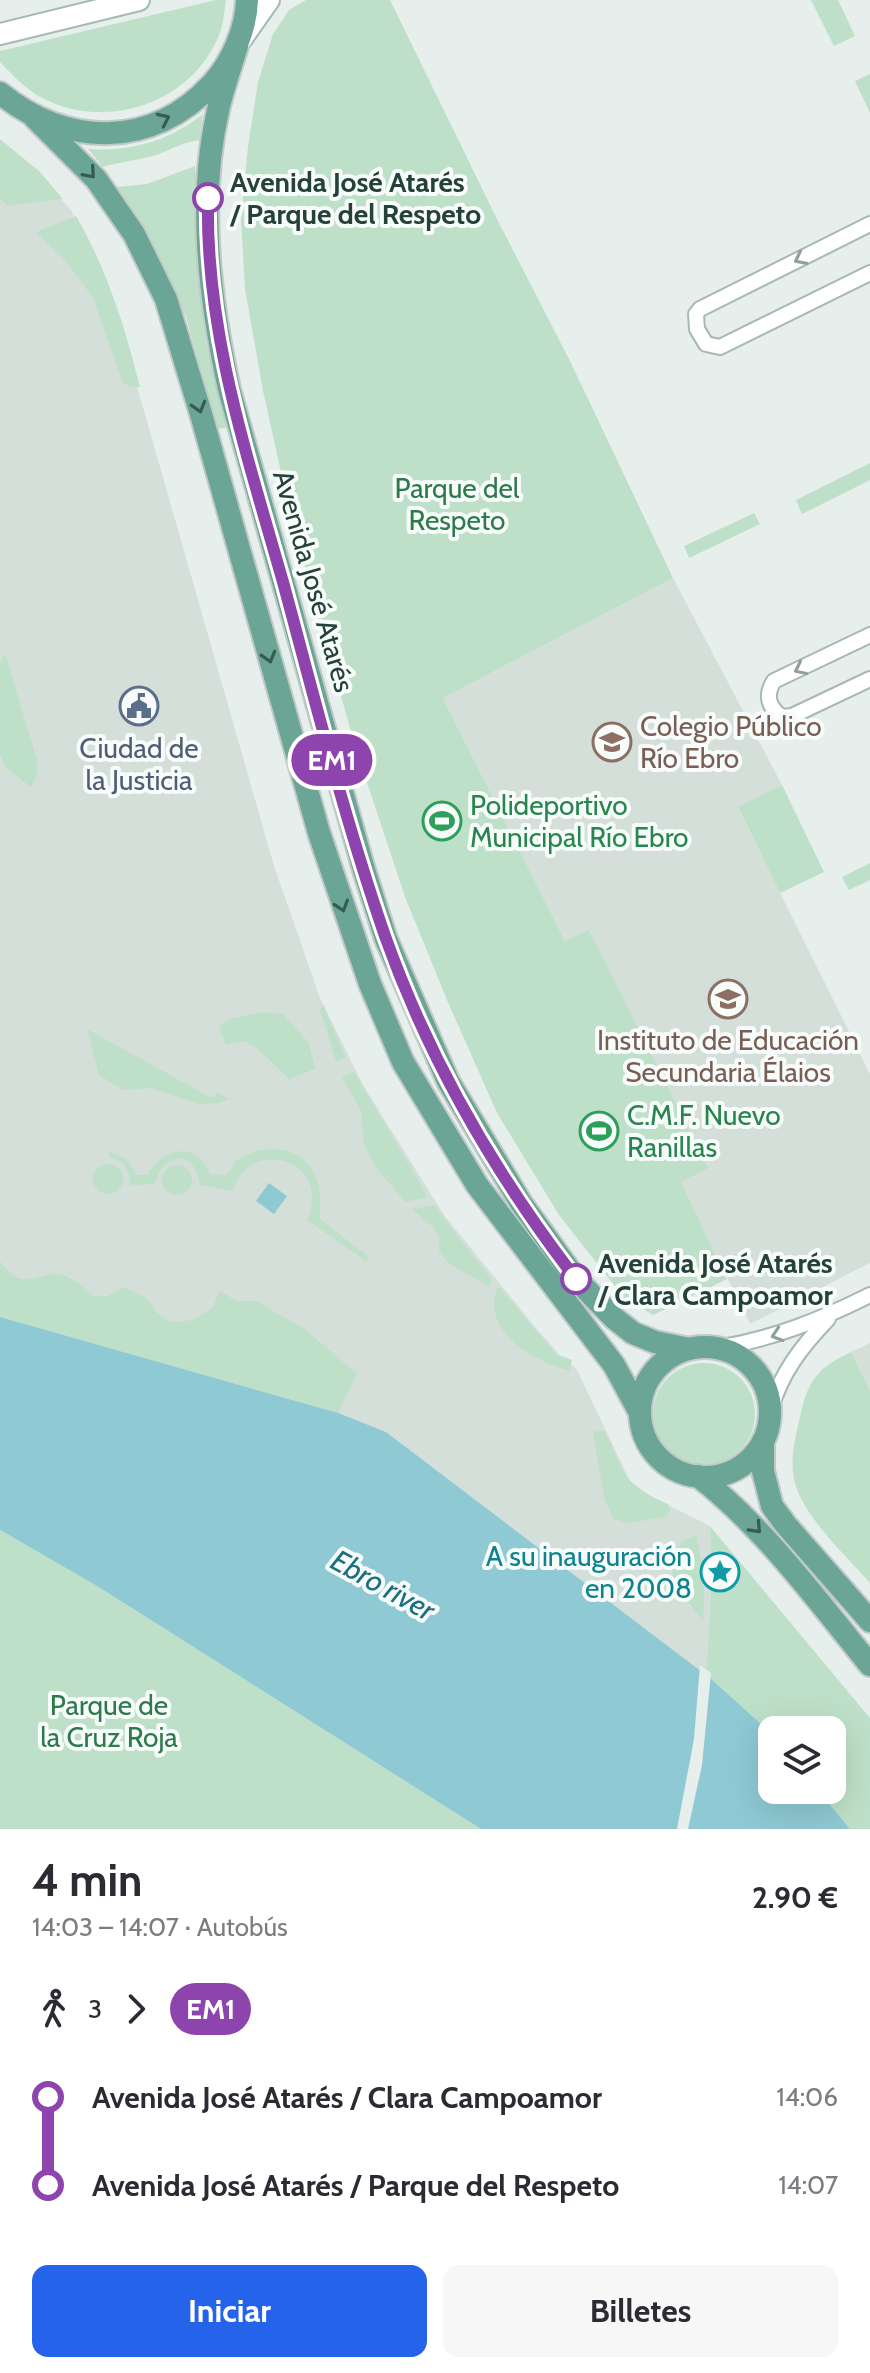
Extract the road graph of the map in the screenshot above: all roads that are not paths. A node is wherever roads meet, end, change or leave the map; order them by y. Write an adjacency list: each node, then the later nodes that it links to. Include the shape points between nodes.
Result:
1 (139, 0): 4 (main road)
2 (247, 0): 5 (main road)
3 (269, 0): 5 (main road)
4 (0, 34)
5 (237, 46): 7 (main road, one-way to 5, via 80,132 144,128 199,98); 15 (main road, Avenida José Atarés, via 218,107 210,168 207,227 216,329 386,939 448,1081 554,1250 622,1325 655,1342)
6 (0, 93): 7 (main road)
7 (35, 118): 16 (main road, one-way to 16, via 96,179 134,234 166,299 319,833 370,984 403,1062 477,1185 614,1365)
8 (870, 224): 9 (street, one-way to 9, via 700,309 697,329 706,344 720,347)
9 (870, 273)
10 (870, 635): 11 (street, one-way to 11, via 774,681 769,700 782,717 792,716)
11 (870, 679)
12 (870, 1295): 13 (street)
13 (834, 1313): 14 (street, one-way to 14, via 762,1340); 17 (street, via 786,1370)
14 (717, 1348): 15 (main road); 17 (main road, via 755,1370)
15 (689, 1349): 16 (main road, via 669,1357 653,1372)
16 (639, 1411): 19 (main road, via 656,1455 668,1466)
17 (770, 1411): 18 (main road)
18 (763, 1441): 19 (main road, via 736,1469); 20 (main road, via 763,1471 772,1506)
19 (698, 1476): 21 (main road, one-way to 21, via 761,1534)
20 (870, 1621)
21 (870, 1665)

